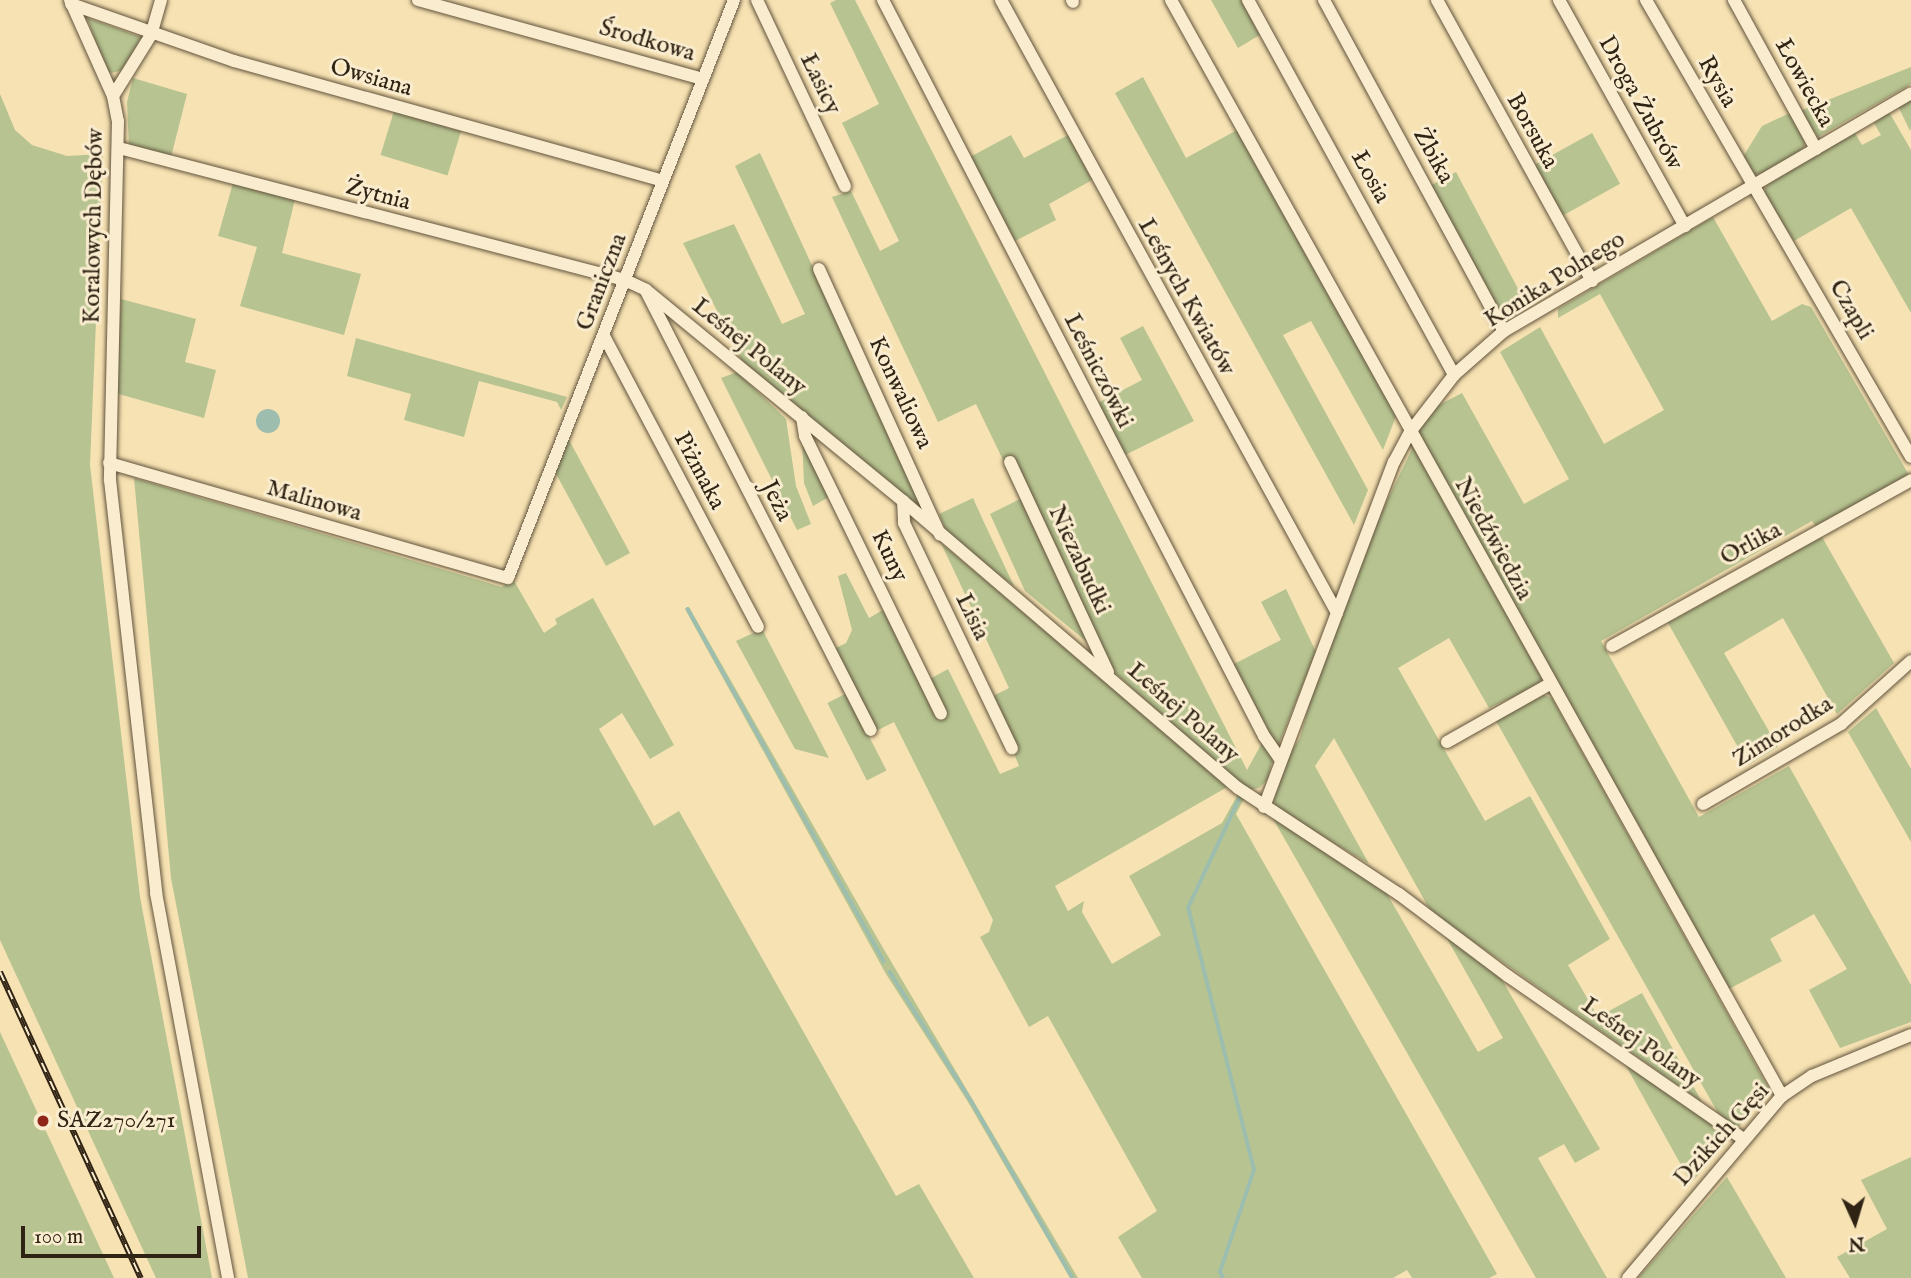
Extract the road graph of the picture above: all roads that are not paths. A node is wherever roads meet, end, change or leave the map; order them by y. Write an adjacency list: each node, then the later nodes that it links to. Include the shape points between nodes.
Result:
1 (161, 0): 15 (street)
2 (418, 0): 16 (street, Środkowa)
3 (734, 0): 16 (street, Graniczna)
4 (757, 0): 23 (street, Łasicy)
5 (883, 0): 51 (street, Leśniczówki, via 1251,712)
6 (1001, 0): 41 (street, Leśnych Kwiatów)
7 (1171, 0): 33 (street, Niedźwiedzia)
8 (1248, 0): 31 (street, Łosia)
9 (1324, 0): 29 (street, Żbika)
10 (1437, 0): 27 (street, Borsuka)
11 (1559, 0): 24 (street, Droga Żubrów)
12 (1646, 0): 22 (street, Rysia)
13 (1734, 0): 20 (street, Łowiecka)
14 (71, 2): 15 (street, Owsiana); 18 (street, Koralowych Dębów)
15 (151, 35): 18 (street); 21 (street, Owsiana)
16 (703, 79): 21 (street, Graniczna)
17 (1911, 93): 20 (street, Konika Polnego)
18 (113, 96): 19 (street, Koralowych Dębów)
19 (119, 148): 26 (street, Żytnia); 36 (street, Koralowych Dębów)
20 (1816, 149): 22 (street, Konika Polnego)
21 (663, 181): 26 (street, Graniczna)
22 (1752, 185): 24 (street, Konika Polnego); 34 (street, Czapli)
23 (845, 186)
24 (1685, 226): 27 (street, Konika Polnego)
25 (819, 269): 39 (street, Konwaliowa)
26 (625, 280): 28 (street, Leśnej Polany); 30 (street, Graniczna)
27 (1592, 281): 29 (street, Konika Polnego)
28 (646, 290): 32 (street, Leśnej Polany); 48 (street, Jeża)
29 (1504, 331): 31 (street, Konika Polnego)
30 (604, 336): 40 (street, Graniczna); 42 (street, Piżmaka)
31 (1454, 375): 33 (street, Konika Polnego)
32 (802, 417): 38 (street, Leśnej Polany); 47 (street, Kuny, via 805,436)
33 (1410, 432): 41 (street, Konika Polnego, via 1394,462); 46 (street, Niedźwiedzia)
34 (1911, 457)
35 (1010, 462): 45 (street, Niezabudki)
36 (109, 463): 40 (street, Malinowa); 57 (street, Koralowych Dębów, via 156,893)
37 (1911, 480): 43 (street, Orlika)
38 (903, 501): 39 (street, Leśnej Polany); 50 (street, Lisia, via 904,523)
39 (940, 535): 45 (street, Leśnej Polany)
40 (508, 578)
41 (1337, 613): 51 (street, Konika Polnego)
42 (758, 627)
43 (1612, 646)
44 (1911, 661): 52 (street, Zimorodka, via 1841,724)
45 (1109, 676): 53 (street, Leśnej Polany)
46 (1550, 684): 49 (street); 55 (street, Niedźwiedzia)
47 (942, 713)
48 (871, 730)
49 (1447, 742)
50 (1012, 748)
51 (1281, 760): 53 (street, Konika Polnego)
52 (1703, 804)
53 (1264, 807): 56 (street, Leśnej Polany, via 1349,859)
54 (1911, 1035): 55 (street, Dzikich Gęsi, via 1812,1076)
55 (1782, 1096): 56 (street, Dzikich Gęsi)
56 (1743, 1139): 58 (street, Dzikich Gęsi)
57 (228, 1278)
58 (1628, 1278)

